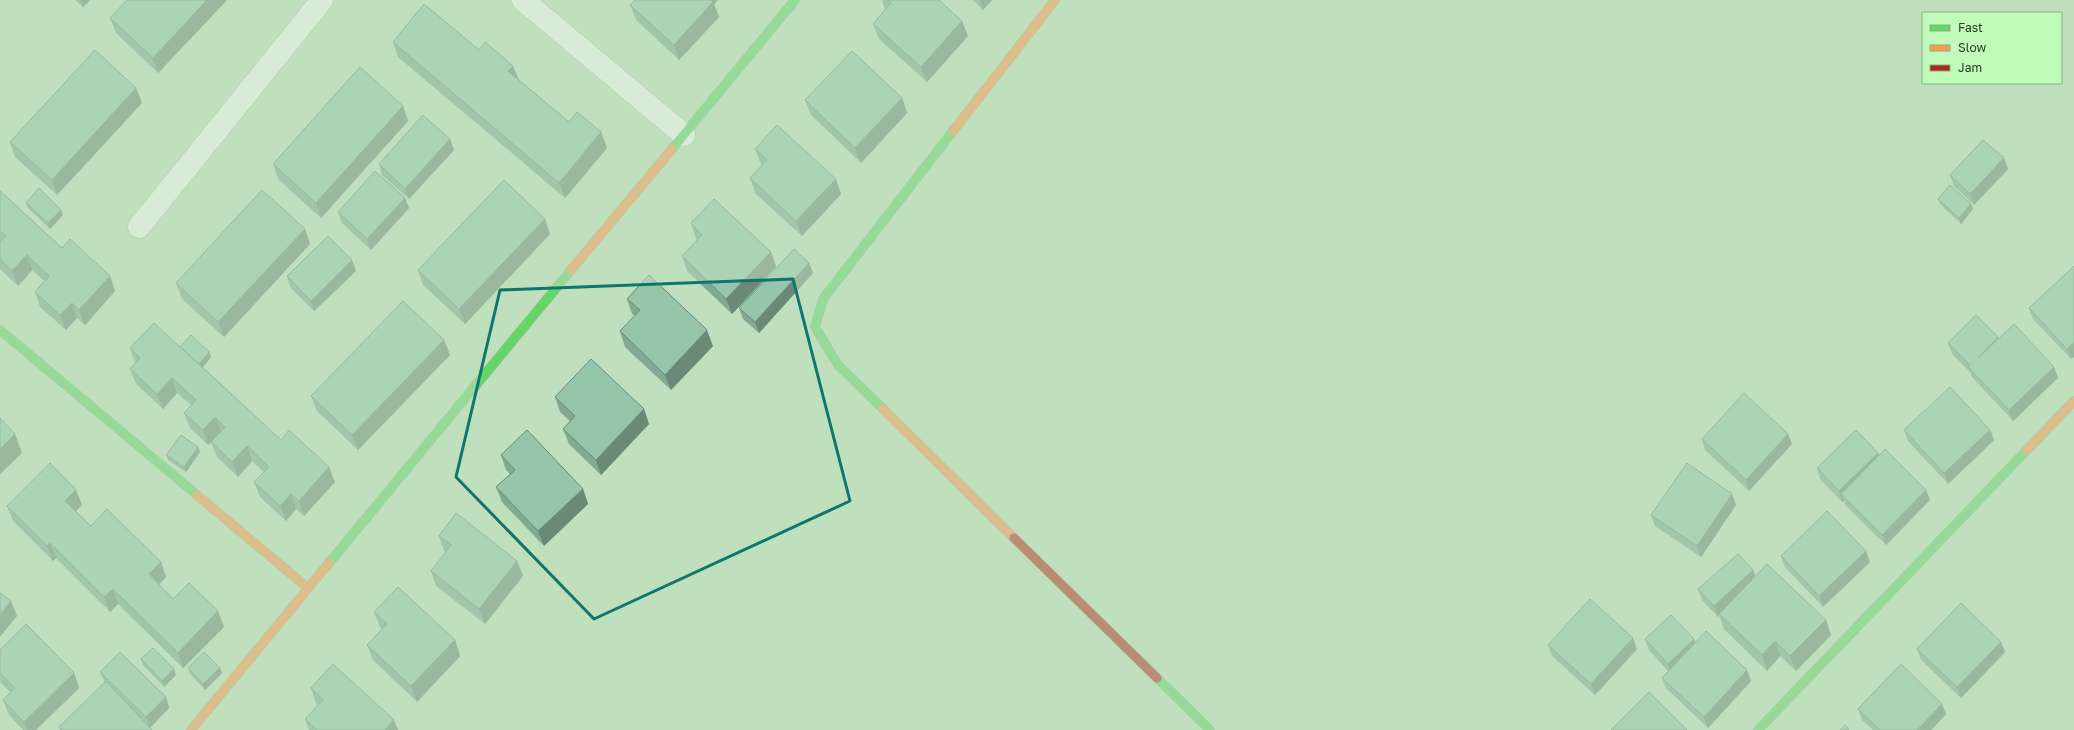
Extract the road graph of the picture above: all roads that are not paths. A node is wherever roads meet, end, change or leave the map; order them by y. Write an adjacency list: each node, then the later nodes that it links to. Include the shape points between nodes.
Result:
1 (322, 0): 6 (street)
2 (523, 0): 5 (street)
3 (795, 0): 5 (street)
4 (1055, 0): 11 (street, via 823,299 815,327 838,365)
5 (684, 135): 9 (street)
6 (139, 227)
7 (0, 330): 9 (street)
8 (2074, 401): 12 (street)
9 (308, 588): 10 (street)
10 (191, 730)
11 (1210, 730)
12 (1758, 730)

